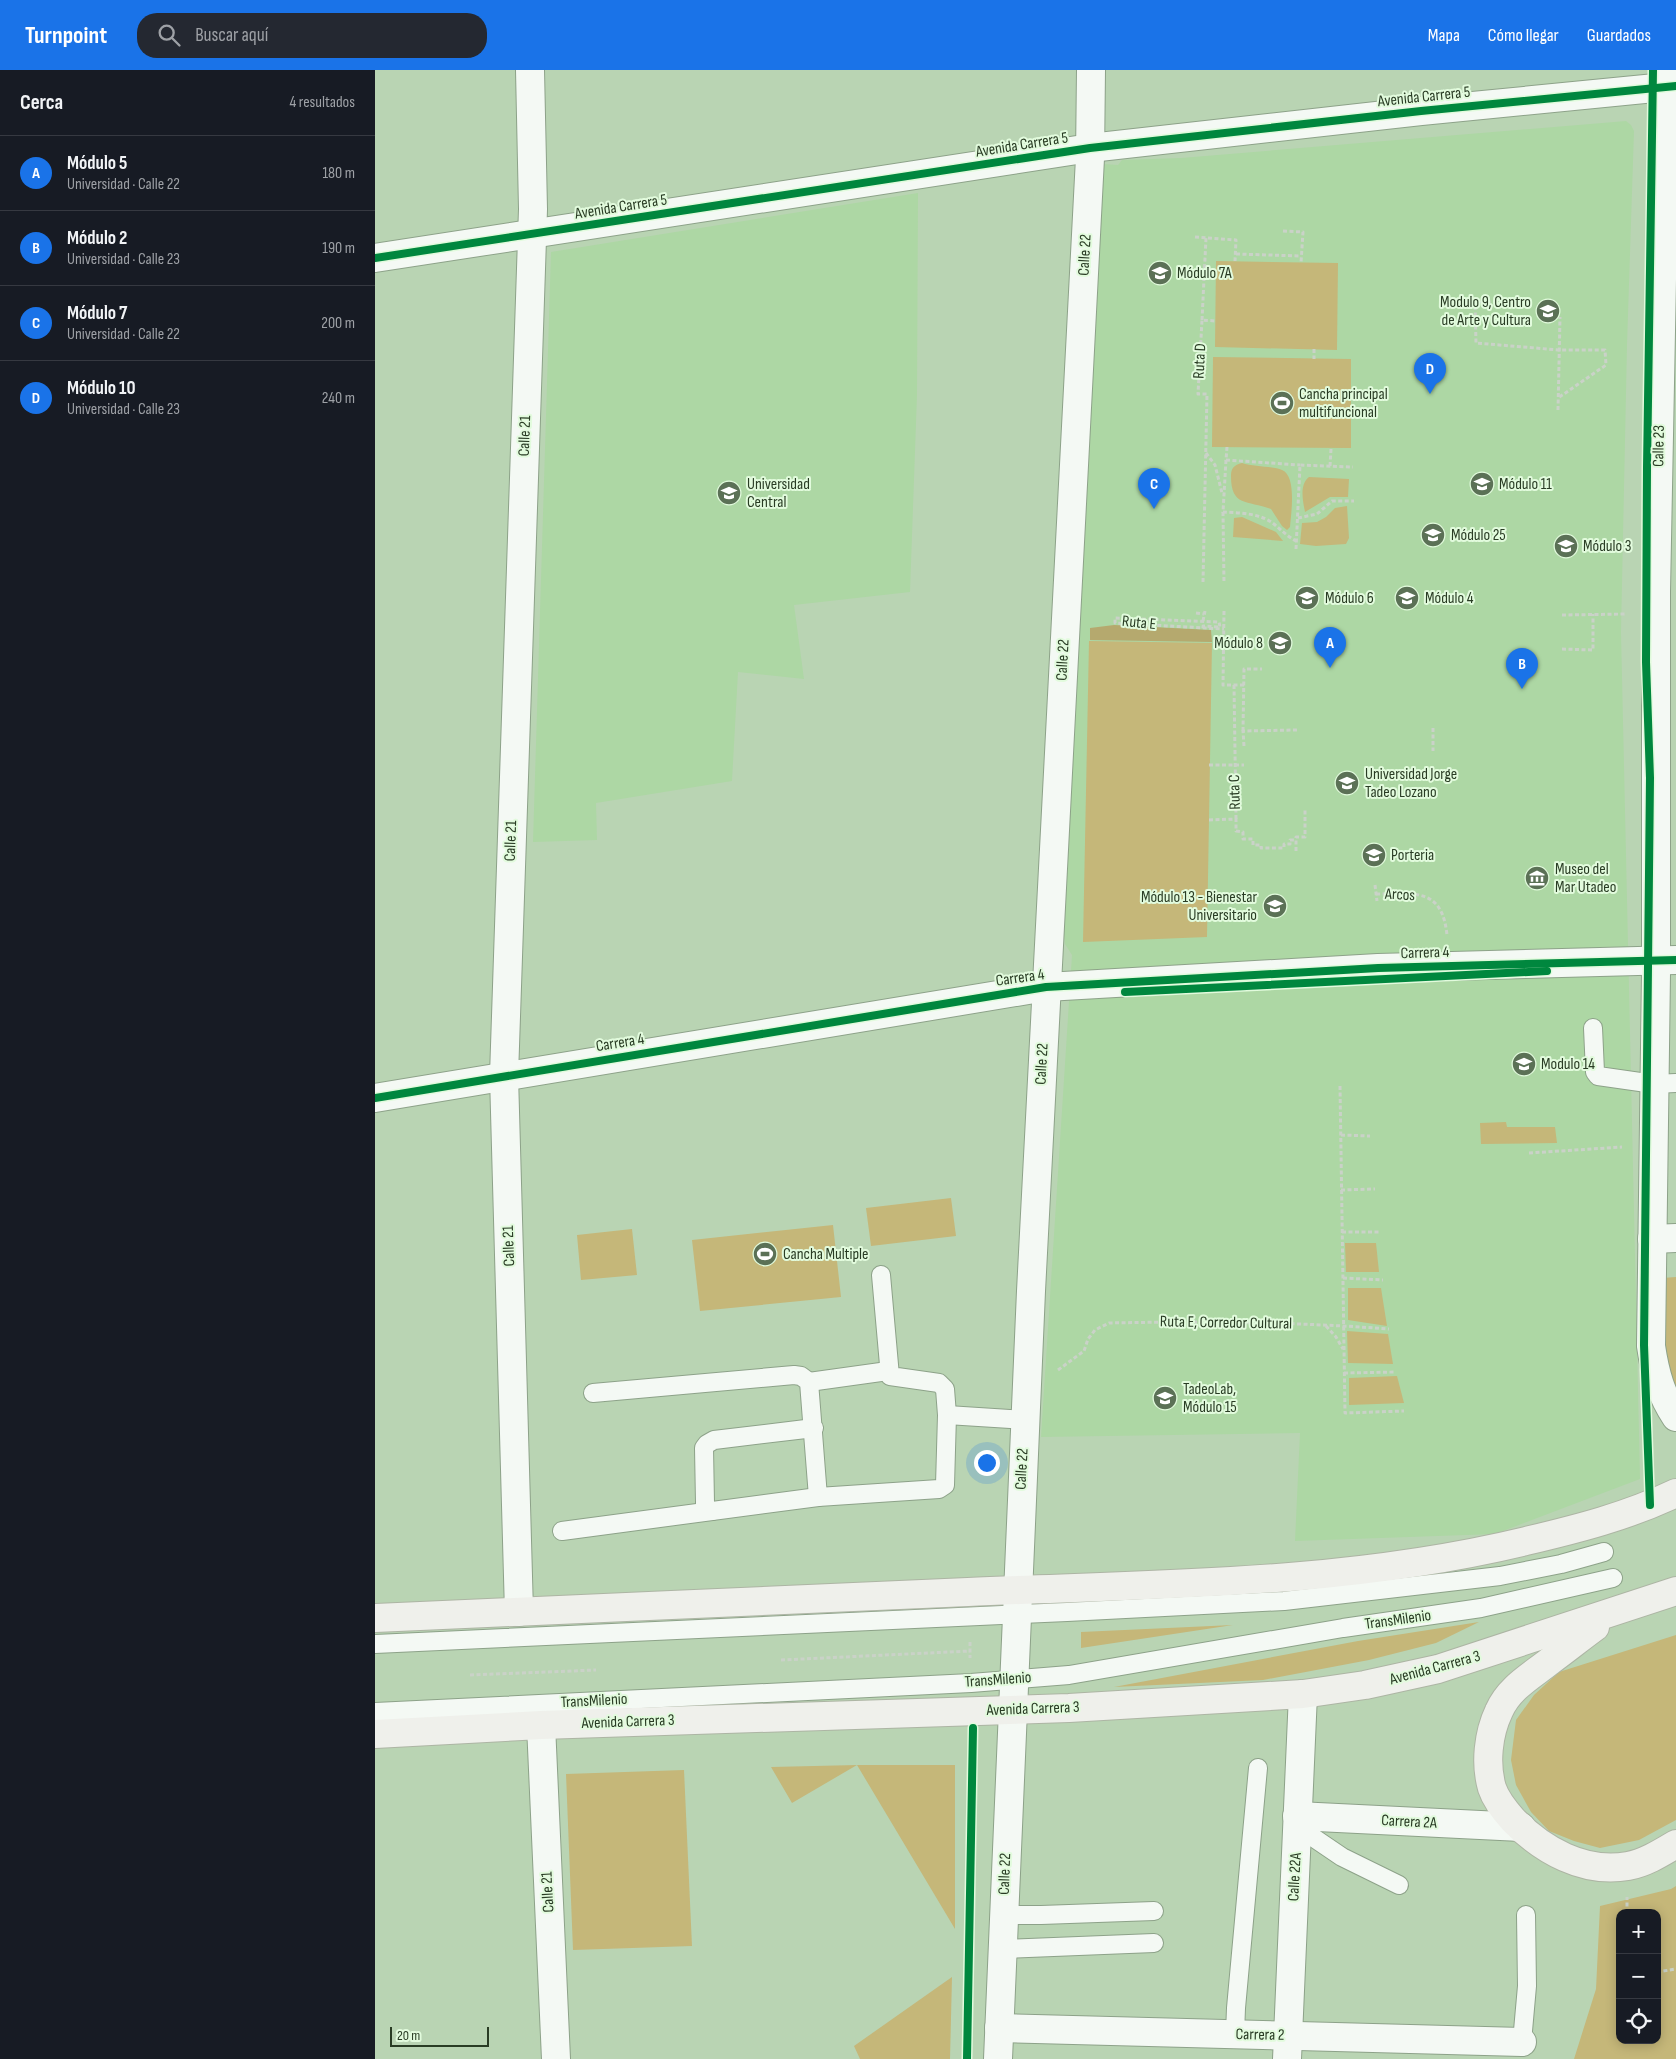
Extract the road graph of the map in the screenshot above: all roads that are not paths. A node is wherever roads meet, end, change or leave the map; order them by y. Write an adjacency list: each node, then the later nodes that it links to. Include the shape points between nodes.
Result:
1 (530, 70): 5 (street, Calle 21)
2 (1091, 70): 4 (street, Calle 22)
3 (1669, 81): 4 (street, Avenida Carrera 5); 7 (street, Calle 23)
4 (1090, 148): 5 (street, Avenida Carrera 5); 9 (street, Calle 22)
5 (532, 234): 6 (street, Avenida Carrera 5); 11 (street, Calle 21)
6 (375, 258)
7 (1666, 592): 8 (street, Calle 23)
8 (1666, 960): 9 (street, Carrera 4, via 1378,968); 12 (street, Calle 23)
9 (1047, 987): 11 (street, Carrera 4); 21 (street, Calle 22)
10 (1593, 1028): 12 (lane, via 1596,1074)
11 (504, 1076): 13 (street, Carrera 4); 31 (street, Calle 21)
12 (1665, 1084): 14 (street, Calle 23)
13 (375, 1098)
14 (1664, 1239): 20 (street, Calle 23, via 1651,1346 1659,1383)
15 (881, 1276): 16 (lane)
16 (888, 1371): 17 (lane); 19 (lane, via 893,1378 942,1385)
17 (809, 1382): 18 (lane, via 794,1375); 22 (lane)
18 (593, 1393)
19 (947, 1415): 21 (lane); 24 (lane, via 945,1485 939,1489)
20 (1676, 1417)
21 (1025, 1420): 30 (street, Calle 22)
22 (814, 1428): 24 (lane); 25 (lane, via 714,1440 707,1444 704,1448 705,1503)
23 (1676, 1493): 30 (main road, via 1620,1516 1500,1548 1431,1561 1331,1574 1182,1583)
24 (818, 1497): 25 (lane)
25 (711, 1511): 26 (lane)
26 (562, 1531)
27 (1604, 1552): 30 (lane, TransMilenio, via 1500,1576 1284,1600)
28 (1613, 1578): 35 (lane, TransMilenio, via 1481,1608 1069,1675)
29 (1676, 1591): 32 (main road, Avenida Carrera 3)
30 (1017, 1602): 31 (main road); 34 (lane, TransMilenio); 35 (street, Calle 22)
31 (519, 1612): 33 (main road)
32 (1611, 1614): 36 (main road, Avenida Carrera 3, via 1438,1669 1365,1686); 43 (main road, via 1521,1682 1499,1710 1488,1751 1488,1770 1493,1790 1505,1811)
33 (375, 1618)
34 (375, 1644)
35 (1013, 1680): 37 (street, Calle 22); 38 (lane, TransMilenio)
36 (1303, 1694): 37 (main road, Avenida Carrera 3); 42 (street, Calle 22A)
37 (1012, 1710): 39 (main road, Avenida Carrera 3); 47 (street, Calle 22)
38 (375, 1712)
39 (541, 1725): 40 (main road, Avenida Carrera 3); 55 (street, Calle 21)
40 (375, 1734)
41 (1258, 1768): 52 (lane)
42 (1297, 1816): 43 (street, Carrera 2A); 45 (lane, via 1314,1838 1342,1857); 54 (street, Calle 22A)
43 (1521, 1827): 44 (main road, via 1554,1853 1591,1866 1629,1866)
44 (1676, 1844)
45 (1399, 1885)
46 (1153, 1911): 47 (lane)
47 (1004, 1915): 50 (street, Calle 22)
48 (1527, 1915): 53 (lane, via 1527,1986)
49 (1154, 1943): 50 (lane)
50 (1002, 1949): 51 (street, Calle 22)
51 (999, 2028): 52 (street, Carrera 2); 56 (street, Calle 22)
52 (1235, 2034): 54 (street, Carrera 2)
53 (1522, 2042): 54 (street, Carrera 2)
54 (1287, 2047)
55 (556, 2059)
56 (998, 2059)

